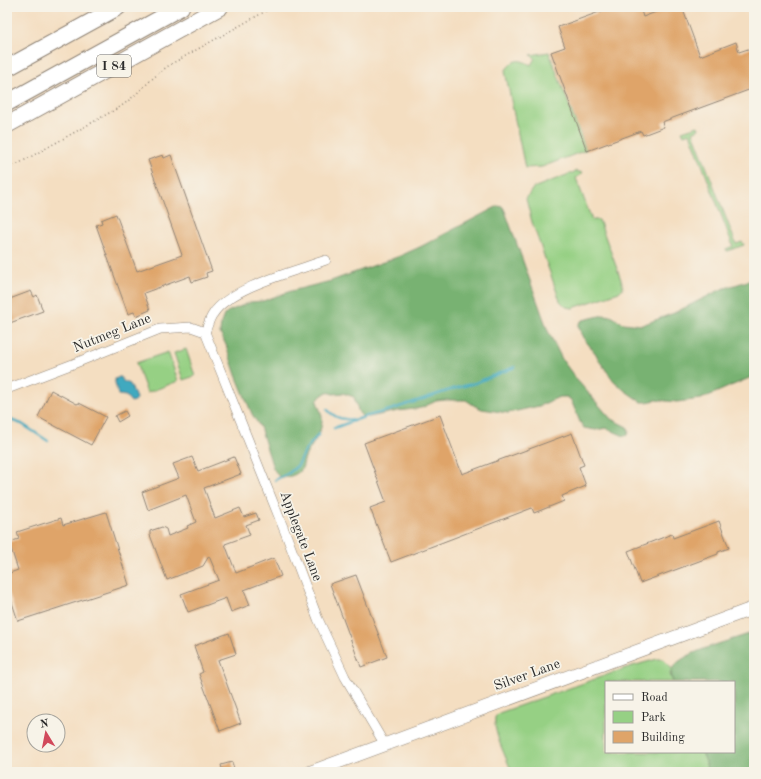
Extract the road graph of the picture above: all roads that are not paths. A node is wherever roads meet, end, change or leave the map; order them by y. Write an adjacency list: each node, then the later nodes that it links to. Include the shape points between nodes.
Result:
1 (118, 7): 5 (highway)
2 (161, 7): 6 (highway)
3 (181, 7): 7 (highway)
4 (220, 7): 8 (highway, I 84)
5 (7, 68)
6 (7, 92)
7 (7, 103)
8 (7, 125)
9 (326, 260): 10 (street, via 246,288 226,300 213,314)
10 (205, 332): 11 (street, Nutmeg Lane, via 191,327 160,329); 13 (street, Applegate Lane, via 318,619 345,677)
11 (7, 389)
12 (754, 608): 13 (main road, Silver Lane)
13 (385, 745): 14 (main road, Silver Lane)
14 (310, 772)

